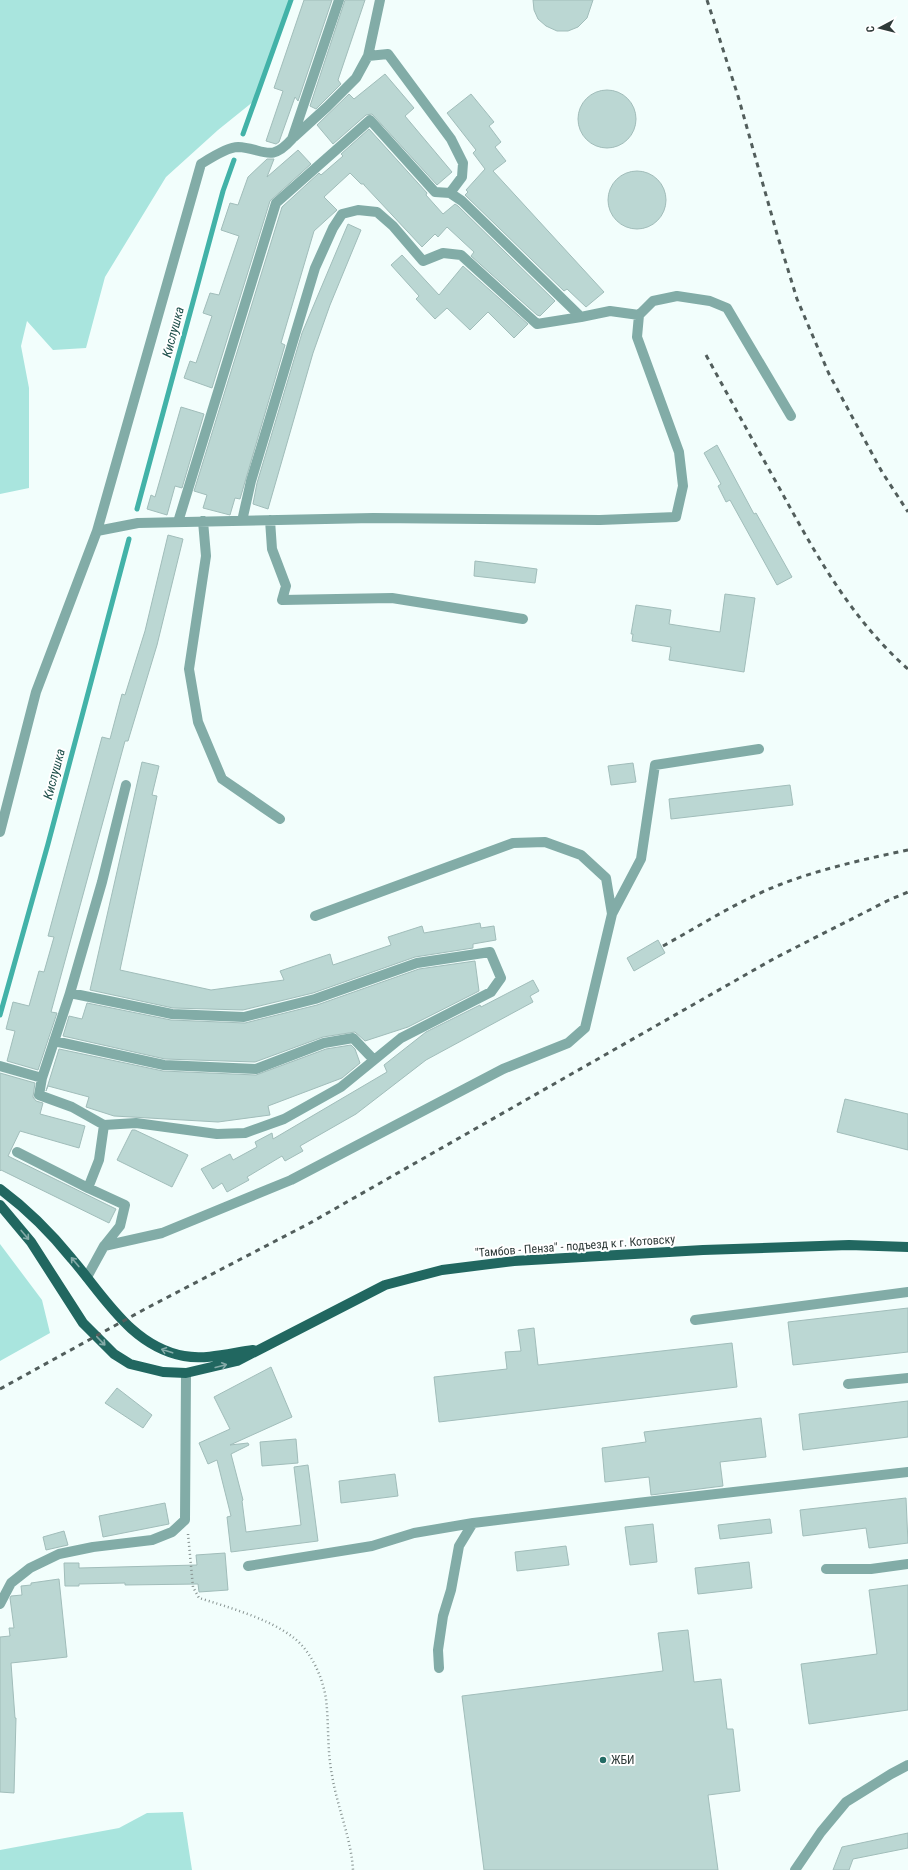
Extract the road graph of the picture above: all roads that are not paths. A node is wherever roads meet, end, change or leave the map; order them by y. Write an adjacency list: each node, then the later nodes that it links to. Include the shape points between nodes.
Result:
1 (339, 0): 4 (lane)
2 (380, 0): 3 (lane)
3 (368, 56): 4 (lane, via 356,78); 5 (lane, via 388,54 451,139 463,163 462,177)
4 (293, 138): 13 (lane, via 282,150 266,154 237,147 201,164)
5 (450, 193): 7 (lane, via 462,201); 12 (lane, via 435,192 370,120 276,203)
6 (639, 315): 7 (lane, via 610,311); 8 (lane, via 653,301 677,296 710,301 727,308); 9 (lane, via 637,337 679,452 683,486 676,517 600,520)
7 (581, 317): 11 (lane, via 537,324 461,255 443,253 423,261 393,226 377,212 358,210 342,214 315,268 251,481)
8 (790, 416)
9 (270, 520): 11 (lane); 14 (lane, via 272,549 286,586 282,600 392,598)
10 (203, 521): 11 (lane); 12 (lane); 17 (lane, via 206,556 189,668 198,722 222,779)
11 (242, 521)
12 (178, 522): 13 (lane, via 138,523)
13 (97, 531): 18 (lane, via 36,692)
14 (523, 619)
15 (759, 749): 19 (lane, via 655,765 641,859)
16 (126, 785): 21 (lane, via 102,882)
17 (280, 819)
18 (0, 832)
19 (612, 914): 20 (lane, via 606,878 581,855 545,842 513,843); 31 (lane, via 585,1028 568,1043 503,1069 291,1180 162,1233)
20 (315, 916)
21 (70, 993): 22 (lane); 23 (lane, via 172,1014 244,1017 315,999 417,963 490,952 501,978 491,992 401,1038)
22 (54, 1041): 23 (lane, via 164,1065 256,1069 324,1043 353,1038); 25 (lane)
23 (374, 1060): 26 (lane, via 341,1087 284,1119 245,1133 217,1134 136,1123)
24 (0, 1066): 25 (lane)
25 (42, 1078): 26 (lane, via 38,1095 72,1107)
26 (104, 1125): 28 (lane, via 100,1160)
27 (17, 1152): 28 (lane)
28 (88, 1188): 31 (lane, via 125,1205 120,1226)
29 (0, 1190): 33 (main road, "Тамбов - Пенза" - подъезд к г. Котовску, one-way to 29, via 49,1233)
30 (0, 1205): 37 (main road, "Тамбов - Пенза" - подъезд к г. Котовску, one-way to 37, via 31,1242 83,1322 114,1354 137,1366 163,1372)
31 (104, 1246): 33 (lane)
32 (908, 1247): 36 (main road, "Тамбов - Пенза" - подъезд к г. Котовску, via 849,1245 703,1250 466,1266 422,1274 385,1285)
33 (87, 1277): 36 (main road, "Тамбов - Пенза" - подъезд к г. Котовску, one-way to 33, via 205,1357 184,1356 163,1350 129,1327)
34 (908, 1292): 35 (lane)
35 (695, 1320)
36 (261, 1349): 37 (main road, "Тамбов - Пенза" - подъезд к г. Котовску, one-way to 36, via 237,1361)
37 (186, 1373): 45 (lane, via 185,1520 172,1532 152,1540 59,1554 30,1568 11,1583)
38 (908, 1378): 39 (lane)
39 (848, 1384)
40 (908, 1472): 41 (lane)
41 (473, 1524): 43 (lane, via 414,1533 365,1547); 46 (lane, via 459,1546 451,1590 443,1616)
42 (908, 1564): 44 (lane, via 871,1569)
43 (248, 1566)
44 (826, 1569)
45 (0, 1604)
46 (438, 1668)
47 (908, 1765): 48 (lane, via 846,1802)
48 (795, 1870)

